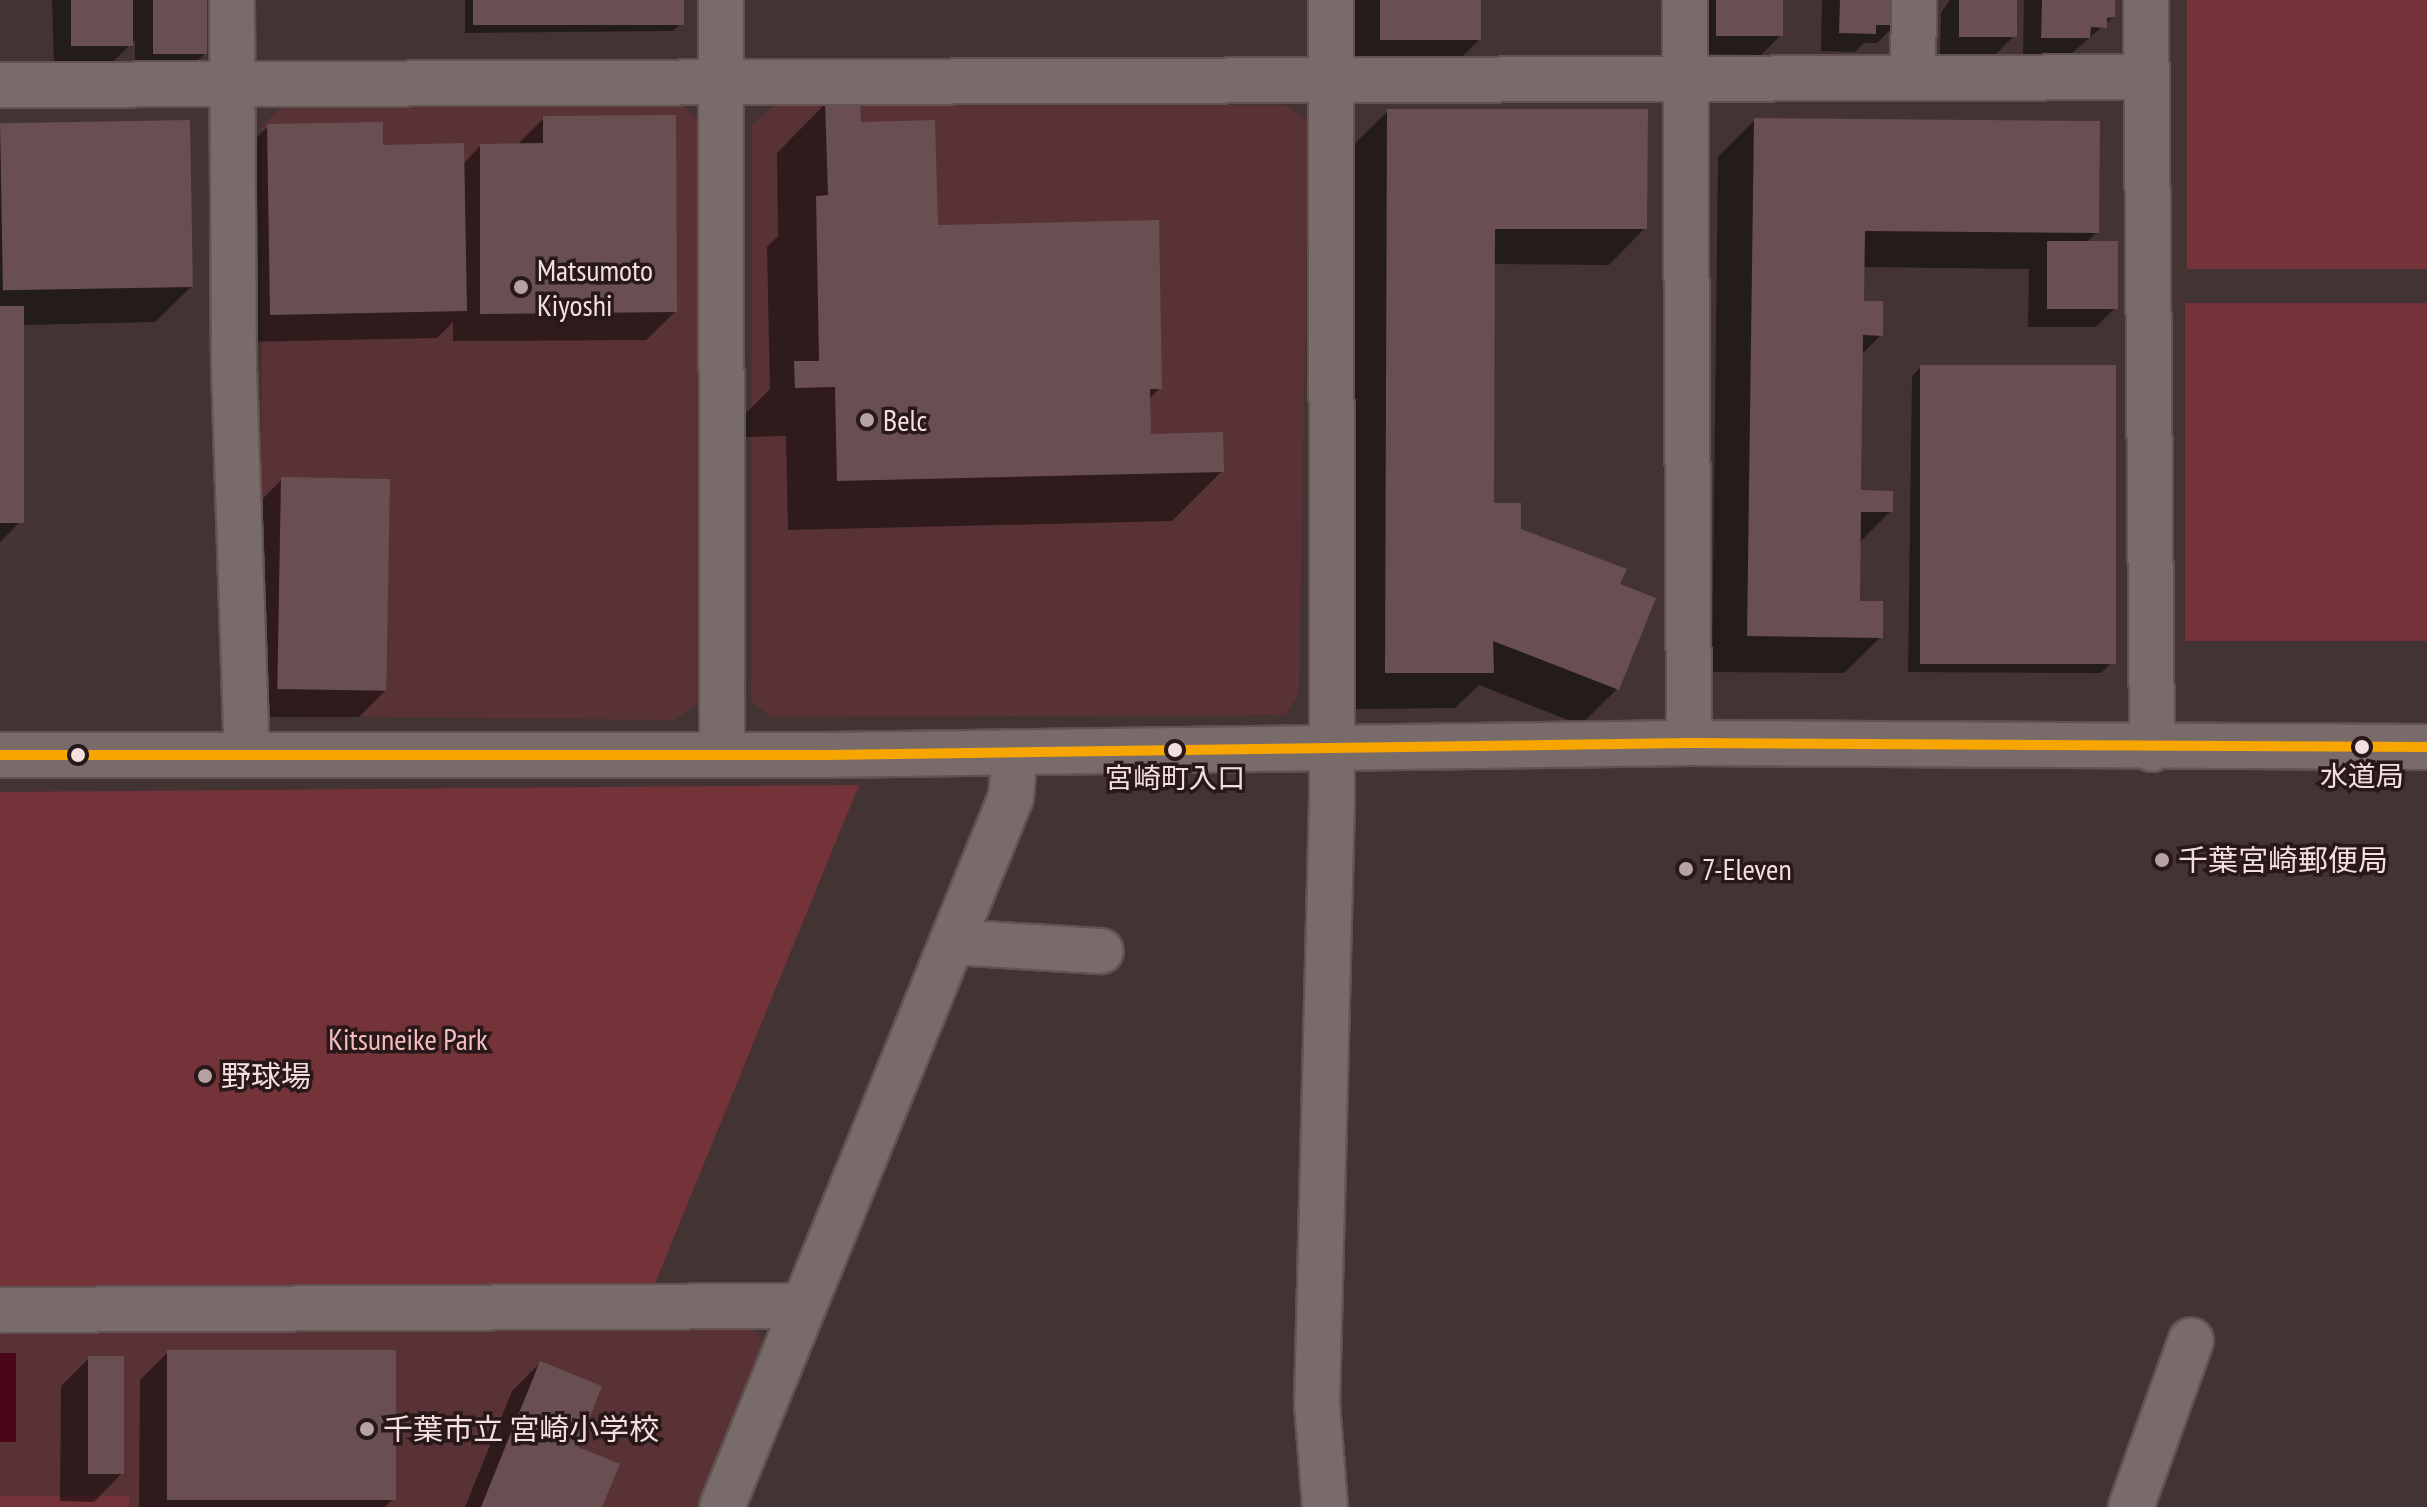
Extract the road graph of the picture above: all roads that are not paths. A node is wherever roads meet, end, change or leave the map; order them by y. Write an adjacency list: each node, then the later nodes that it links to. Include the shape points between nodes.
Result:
1 (232, 0): 12 (street)
2 (721, 0): 11 (street)
3 (1331, 0): 10 (street)
4 (1685, 0): 9 (street)
5 (1914, 0): 8 (street)
6 (2146, 0): 7 (street)
7 (2146, 77): 8 (street); 17 (street)
8 (1913, 78): 9 (street)
9 (1686, 79): 10 (street); 14 (street)
10 (1330, 80): 11 (street); 16 (street)
11 (722, 83): 12 (street); 19 (street)
12 (232, 84): 13 (street); 21 (street, via 234,368)
13 (0, 85)
14 (1689, 743): 16 (street); 17 (street)
15 (2427, 747): 17 (street)
16 (1331, 749): 18 (street); 27 (street, via 1317,1404)
17 (2152, 749)
18 (1015, 752): 19 (street); 22 (street, via 1011,797)
19 (722, 754): 21 (street)
20 (0, 755): 21 (street)
21 (247, 755)
22 (952, 942): 23 (street); 24 (street)
23 (1101, 951)
24 (803, 1306): 25 (street); 28 (street)
25 (0, 1310)
26 (2191, 1340): 30 (street)
27 (1323, 1487): 29 (street)
28 (722, 1507)
29 (1296, 1507)
30 (2131, 1507)

